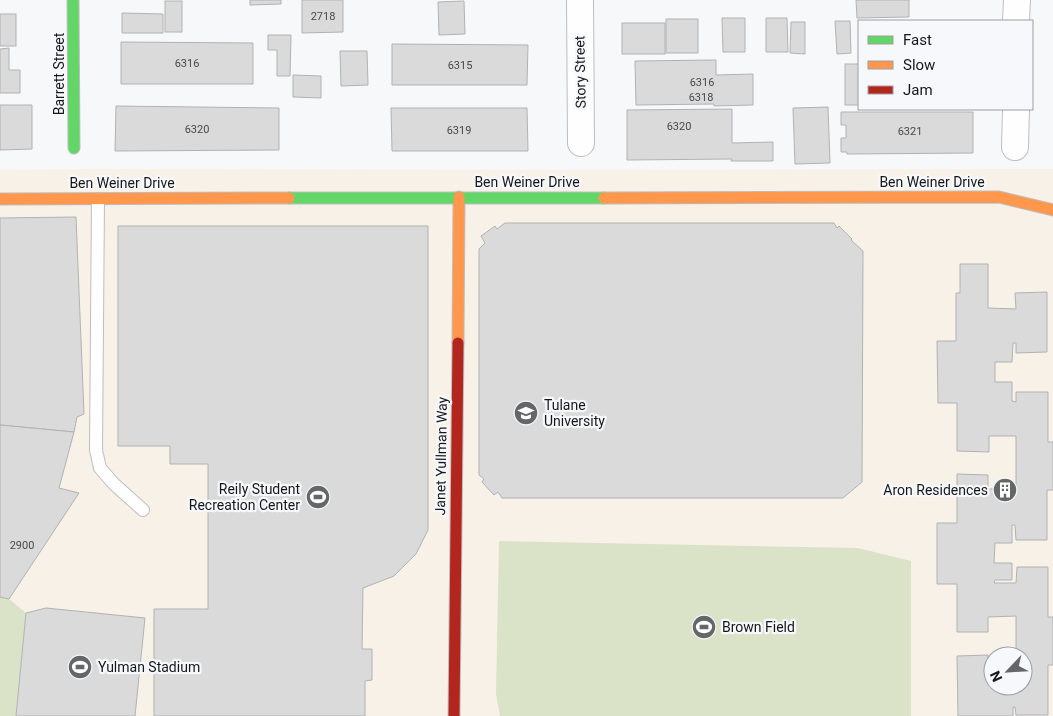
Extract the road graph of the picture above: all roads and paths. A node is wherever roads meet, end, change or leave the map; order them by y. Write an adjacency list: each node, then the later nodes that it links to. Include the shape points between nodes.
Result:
1 (73, 0): 8 (street, Barrett Street)
2 (580, 0): 6 (street, Story Street)
3 (1017, 0): 4 (street)
4 (1016, 20)
5 (1016, 110): 7 (street)
6 (581, 143)
7 (1015, 147)
8 (74, 148)
9 (459, 197): 10 (street, Ben Weiner Drive); 12 (street, Ben Weiner Drive, via 998,197); 14 (street, Janet Yullman Way)
10 (98, 198): 11 (street, Ben Weiner Drive); 13 (lane, via 96,450 100,468)
11 (0, 199)
12 (1053, 210)
13 (143, 510)
14 (454, 716)

